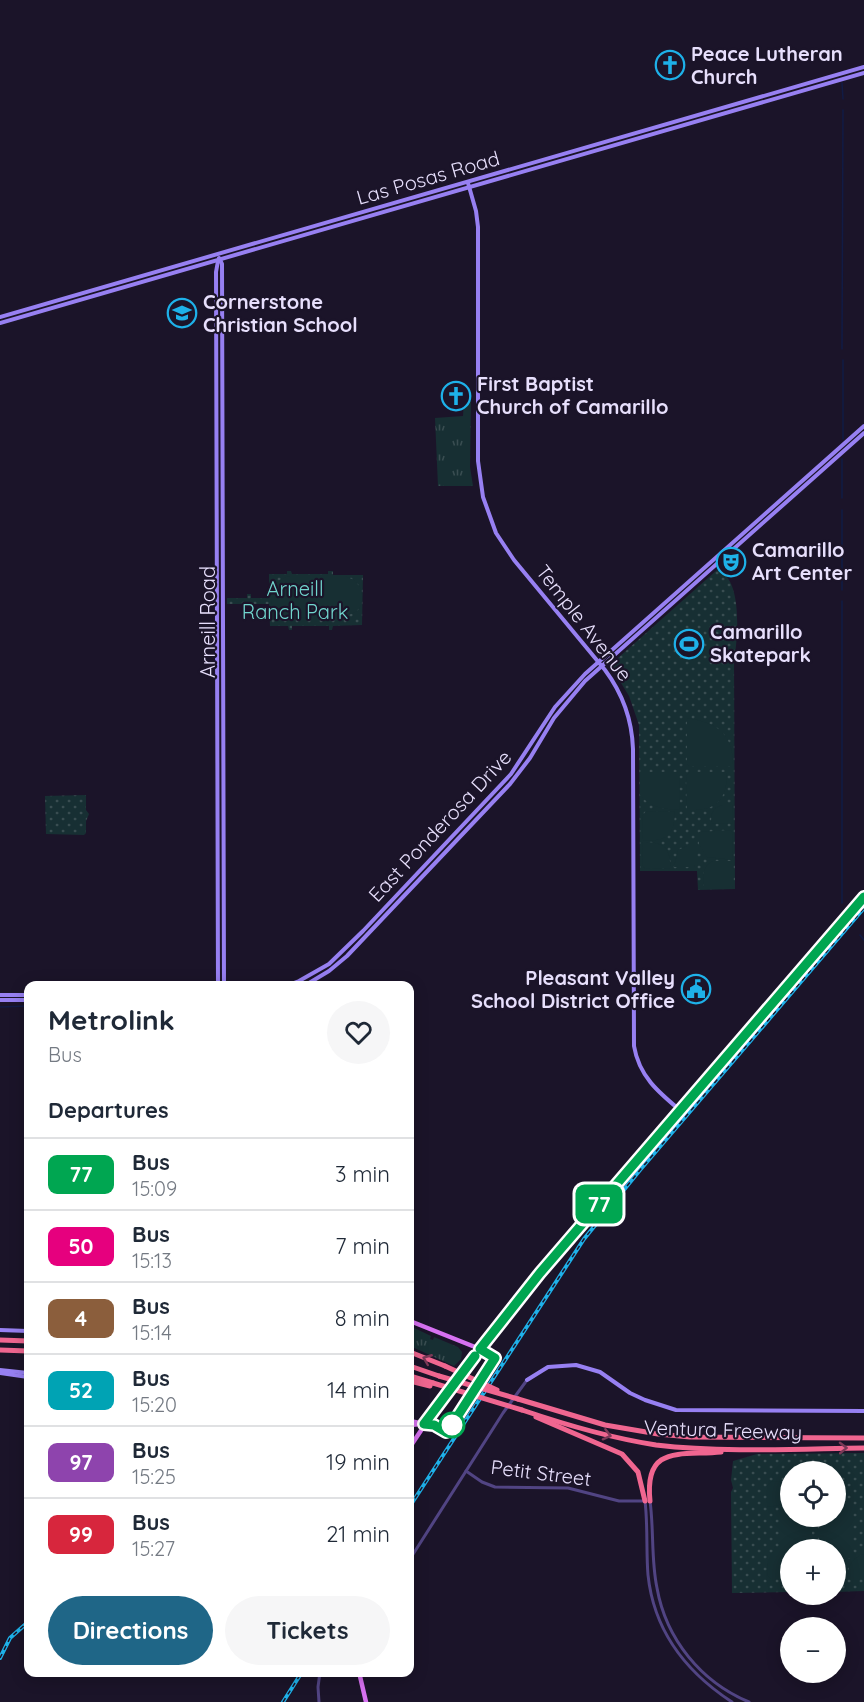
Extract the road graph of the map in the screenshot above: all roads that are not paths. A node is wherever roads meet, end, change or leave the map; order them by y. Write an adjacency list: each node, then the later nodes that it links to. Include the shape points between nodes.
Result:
1 (864, 67): 3 (main road, Las Posas Road)
2 (864, 73): 3 (main road, Las Posas Road)
3 (469, 185): 4 (main road, Las Posas Road); 10 (main road, Temple Avenue, via 478,227 478,461 483,497 505,547)
4 (218, 257): 5 (main road, Las Posas Road); 6 (main road, Las Posas Road); 12 (main road, Arneill Road); 13 (main road, Arneill Road, via 222,264)
5 (0, 317)
6 (0, 323)
7 (864, 426): 9 (main road, East Ponderosa Drive)
8 (864, 433): 9 (main road, East Ponderosa Drive)
9 (718, 559): 10 (main road, East Ponderosa Drive)
10 (600, 664): 14 (main road, East Ponderosa Drive, via 568,691 524,757 495,792 343,952); 15 (main road, East Ponderosa Drive, via 569,698 498,798 347,956); 20 (main road, Temple Avenue, via 622,698 633,742 634,1050 648,1081)
11 (864, 897): 20 (main road)
12 (218, 981)
13 (224, 981)
14 (301, 981)
15 (312, 981)
16 (0, 995): 17 (main road)
17 (24, 995)
18 (0, 1000): 19 (main road)
19 (24, 1000)
20 (681, 1111): 26 (main road, via 540,1273)
21 (414, 1323): 26 (main road)
22 (0, 1330): 23 (main road)
23 (24, 1331)
24 (0, 1340): 25 (highway)
25 (24, 1341)
26 (480, 1349): 41 (main road)
27 (0, 1350): 28 (highway)
28 (24, 1351)
29 (414, 1354): 37 (highway, one-way to 29, bridge)
30 (414, 1367): 37 (highway, Ventura Freeway, bridge)
31 (0, 1372): 32 (main road)
32 (24, 1375)
33 (414, 1378): 36 (highway)
34 (527, 1380): 38 (main road, via 548,1367 576,1365 600,1372 630,1393 675,1410); 46 (street)
35 (414, 1382): 36 (highway)
36 (431, 1384): 39 (highway, Ventura Freeway, bridge)
37 (518, 1399): 42 (highway, Ventura Freeway, via 605,1425 658,1434)
38 (864, 1411)
39 (530, 1413): 44 (highway, Ventura Freeway, one-way to 44, via 640,1442); 47 (highway, via 622,1455 638,1472)
40 (414, 1423): 41 (main road)
41 (424, 1424): 43 (main road)
42 (864, 1437)
43 (414, 1440)
44 (752, 1448): 45 (highway, Ventura Freeway, one-way to 45); 47 (highway, via 667,1456 652,1471)
45 (864, 1448)
46 (466, 1471): 47 (street, Petit Street, via 495,1487 568,1488 619,1501); 48 (street)
47 (648, 1501): 53 (street, via 650,1585 658,1617 681,1658); 54 (street, via 657,1587 671,1629 705,1675)
48 (414, 1553)
49 (319, 1677): 51 (street)
50 (360, 1677): 52 (main road)
51 (319, 1702)
52 (366, 1702)
53 (732, 1702)
54 (749, 1702)

